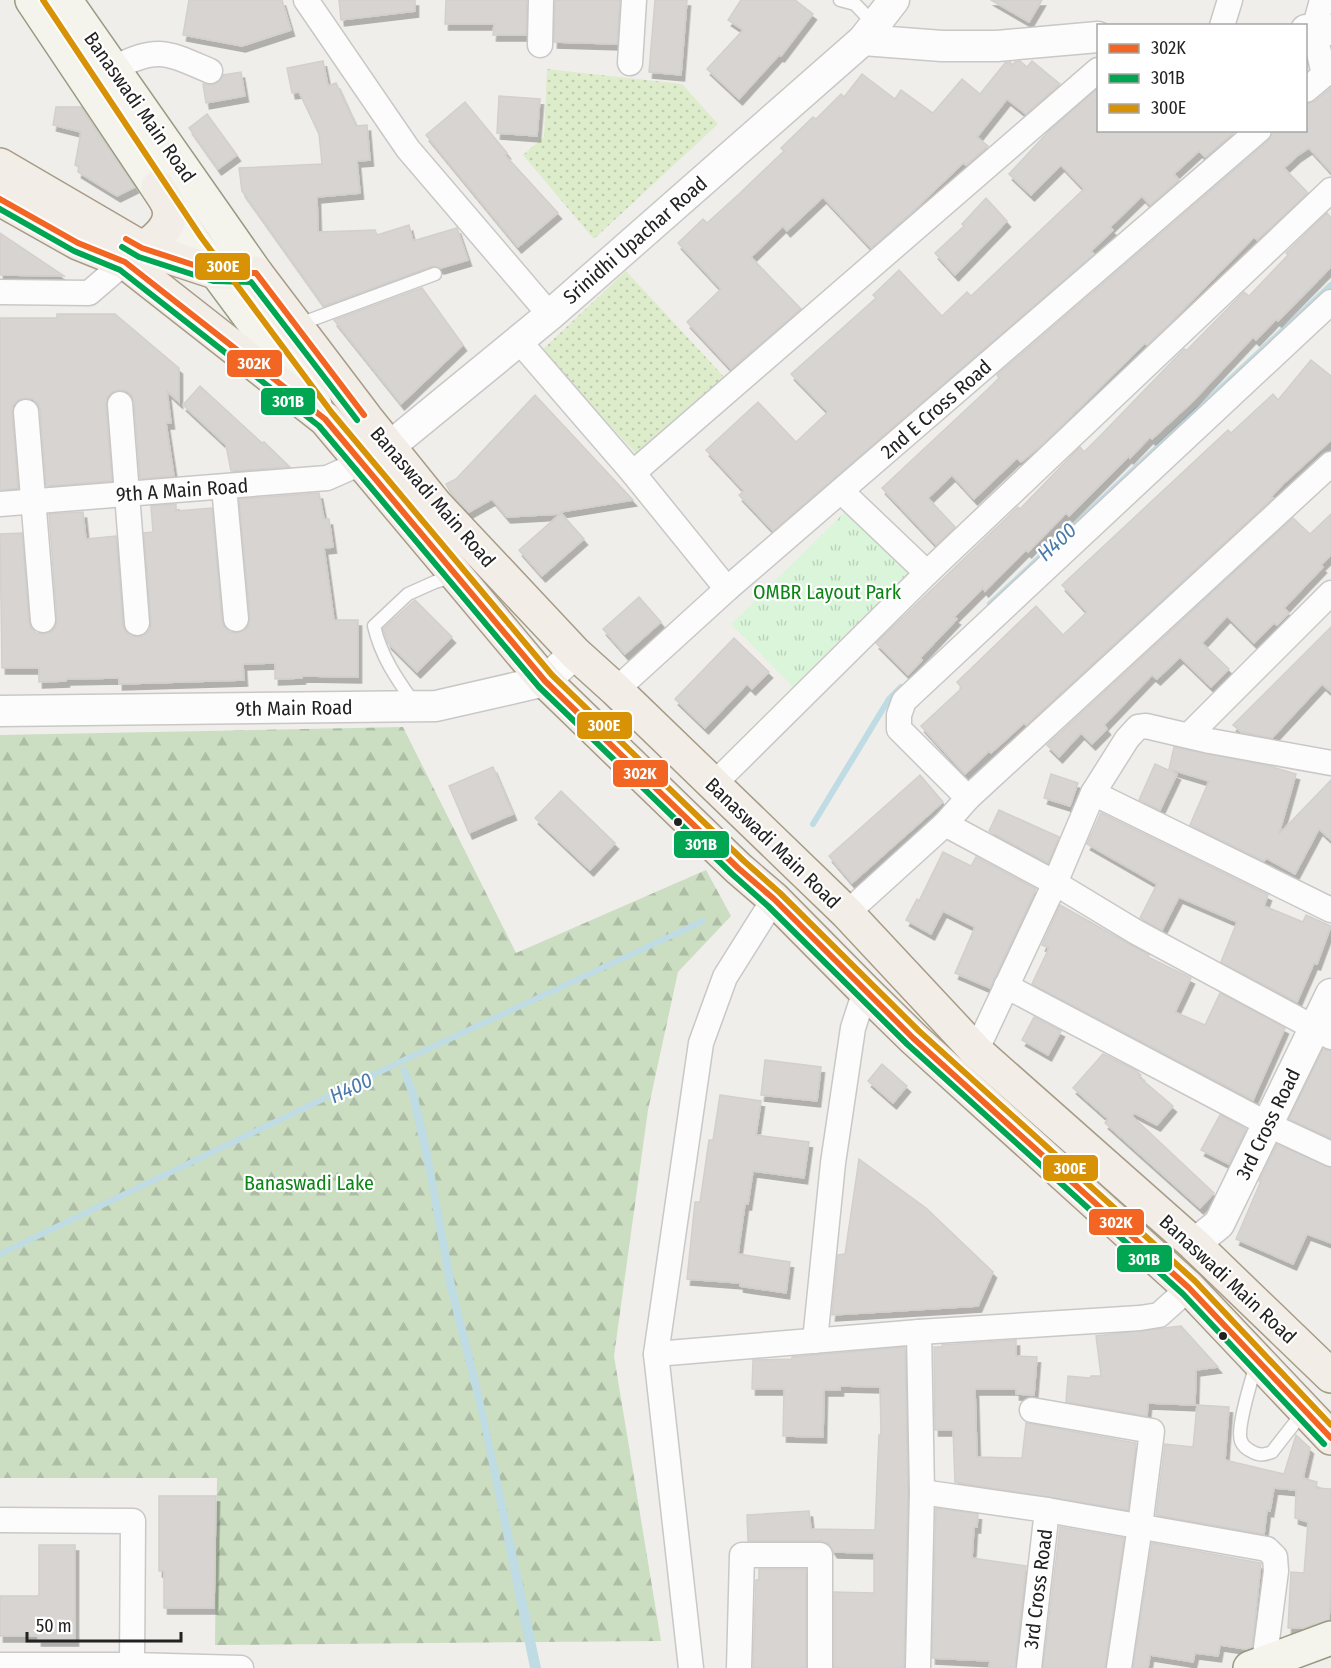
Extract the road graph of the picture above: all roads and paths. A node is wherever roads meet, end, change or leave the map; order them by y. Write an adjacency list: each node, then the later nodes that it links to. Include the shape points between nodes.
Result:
1 (32, 0): 23 (main road, Banaswadi Main Road)
2 (65, 0): 16 (main road, Banaswadi Main Road)
3 (306, 0): 32 (street, via 408,149)
4 (541, 0): 14 (street)
5 (634, 0): 15 (street)
6 (840, 0): 12 (lane, via 855,4)
7 (894, 0): 12 (street, Srinidhi Upachar Road)
8 (1230, 0): 10 (street)
9 (1322, 0): 11 (street)
10 (1223, 24)
11 (1317, 30): 19 (street)
12 (869, 32): 13 (street, via 942,46 997,46); 32 (street, Srinidhi Upachar Road)
13 (1097, 37)
14 (540, 45)
15 (630, 63)
16 (114, 68): 17 (street, via 136,57 161,53); 28 (main road, Banaswadi Main Road)
17 (210, 71)
18 (1097, 71): 41 (street)
19 (1327, 72): 20 (street)
20 (1307, 88)
21 (1257, 132): 43 (street, 2nd E Cross Road)
22 (0, 165): 26 (main road, Banaswadi Main Road)
23 (159, 187): 26 (main road, via 170,210 166,225); 27 (main road, Banaswadi Main Road)
24 (1331, 190): 47 (street)
25 (0, 199): 26 (main road, Banaswadi Main Road, via 78,243)
26 (134, 255): 27 (main road, Banaswadi Main Road); 30 (street, via 89,293); 37 (main road, Banaswadi Main Road)
27 (215, 272): 28 (main road, Banaswadi Main Road); 37 (main road, Banaswadi Main Road)
28 (256, 273): 33 (main road, Banaswadi Main Road)
29 (435, 274): 33 (lane)
30 (0, 292)
31 (1331, 302): 63 (street, via 904,700 899,729)
32 (550, 315): 34 (street, Srinidhi Upachar Road)
33 (296, 326): 38 (main road, Banaswadi Main Road)
34 (519, 341): 38 (street, Srinidhi Upachar Road); 41 (street)
35 (120, 404): 44 (street)
36 (26, 412): 45 (street)
37 (325, 419): 39 (main road, Banaswadi Main Road)
38 (389, 447): 39 (street, Srinidhi Upachar Road); 54 (main road, Banaswadi Main Road, via 436,505)
39 (361, 463): 42 (street, 9th A Main Road, via 327,478); 48 (main road, Banaswadi Main Road)
40 (1331, 464): 63 (street)
41 (633, 473): 49 (street)
42 (224, 487): 44 (street, 9th A Main Road); 51 (street)
43 (841, 491): 47 (street); 49 (street, 2nd E Cross Road)
44 (127, 494): 45 (street, 9th A Main Road); 53 (street)
45 (33, 501): 46 (street, 9th A Main Road); 52 (street)
46 (0, 504)
47 (927, 573): 61 (street)
48 (456, 576): 55 (main road, Banaswadi Main Road); 57 (lane, via 408,594 374,626 390,669)
49 (727, 589): 56 (street, 2nd E Cross Road)
50 (1331, 593): 59 (street)
51 (236, 619)
52 (42, 620)
53 (137, 623)
54 (575, 653): 55 (street); 56 (main road, Banaswadi Main Road)
55 (545, 681): 57 (street, 9th Main Road, via 436,706); 66 (main road, Banaswadi Main Road)
56 (616, 690): 61 (main road, Banaswadi Main Road)
57 (417, 706): 58 (street, 9th Main Road)
58 (0, 711)
59 (1189, 735): 60 (street); 62 (street, via 1138,727 1126,739)
60 (1331, 763)
61 (713, 785): 68 (main road, Banaswadi Main Road)
62 (1093, 793): 65 (street); 67 (street)
63 (968, 798): 64 (street)
64 (945, 824): 65 (street); 68 (street)
65 (1055, 883): 69 (street); 72 (street, via 1136,932)
66 (774, 899): 70 (main road, Banaswadi Main Road); 80 (street, via 725,977 701,1043)
67 (1331, 910)
68 (847, 913): 73 (main road, Banaswadi Main Road)
69 (1006, 986): 73 (street); 74 (street)
70 (865, 991): 77 (main road, Banaswadi Main Road); 79 (street, via 853,1028 835,1151)
71 (1331, 994): 72 (street, 3rd Cross Road)
72 (1322, 1033): 74 (street, 3rd Cross Road)
73 (976, 1051): 76 (main road, Banaswadi Main Road)
74 (1269, 1125): 75 (street); 76 (street, 3rd Cross Road, via 1219,1224)
75 (1331, 1154)
76 (1194, 1244): 82 (main road, Banaswadi Main Road)
77 (1189, 1288): 78 (street, via 1159,1315); 81 (main road, Banaswadi Main Road)
78 (919, 1332): 79 (street); 86 (street)
79 (815, 1341): 80 (street)
80 (656, 1354): 95 (street)
81 (1257, 1359): 84 (main road, Banaswadi Main Road); 84 (lane, via 1241,1423 1241,1442 1246,1448 1258,1455 1272,1452)
82 (1331, 1376)
83 (1032, 1410): 89 (street, via 1152,1431)
84 (1304, 1410): 85 (main road, Banaswadi Main Road)
85 (1331, 1438)
86 (922, 1492): 87 (street); 98 (street)
87 (1047, 1509): 89 (street); 99 (street, 3rd Cross Road)
88 (0, 1520): 91 (street, via 133,1521)
89 (1140, 1526): 92 (street, via 1267,1549 1275,1557 1276,1571); 100 (street)
90 (1331, 1638): 92 (main road)
91 (132, 1665): 93 (street); 94 (street)
92 (1257, 1665)
93 (10, 1666)
94 (241, 1668)
95 (691, 1668)
96 (739, 1668): 97 (street, via 742,1556 820,1555)
97 (820, 1668)
98 (918, 1668)
99 (1029, 1668)
100 (1119, 1668)

